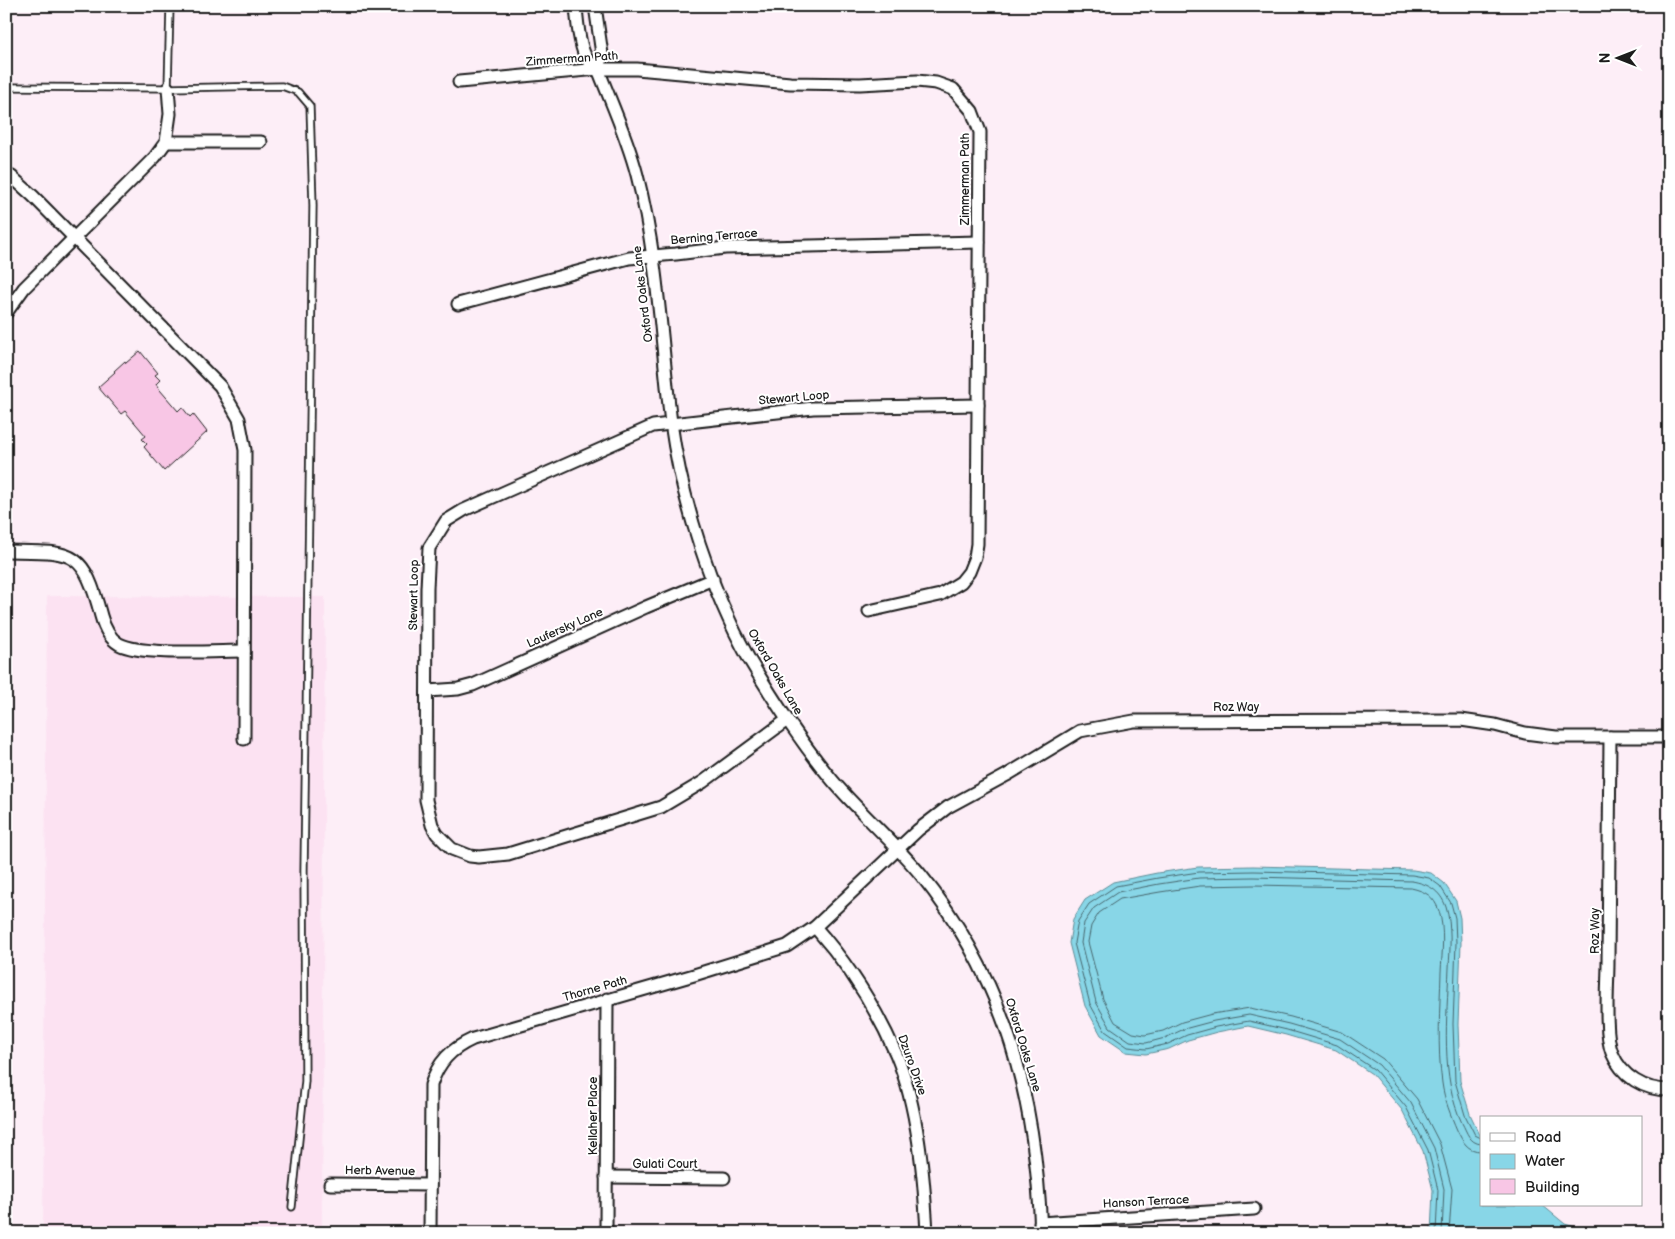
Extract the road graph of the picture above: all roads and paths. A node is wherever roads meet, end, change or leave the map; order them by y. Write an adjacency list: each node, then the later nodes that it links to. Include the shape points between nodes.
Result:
1 (170, 6): 7 (lane)
2 (576, 6): 4 (street, Oxford Oaks Lane, via 587,59)
3 (594, 6): 4 (street, Oxford Oaks Lane, via 602,54)
4 (598, 69): 5 (street, Zimmerman Path); 12 (street, Zimmerman Path, via 637,69 790,83 917,81 953,89 972,111 980,132); 13 (street, Oxford Oaks Lane, via 637,174)
5 (459, 82)
6 (6, 87): 7 (lane)
7 (168, 88): 8 (street, via 170,114); 35 (lane, via 282,86 298,92 310,106 313,206 304,870 305,1081)
8 (166, 142): 9 (street); 11 (street)
9 (260, 142)
10 (6, 174): 11 (street)
11 (74, 238): 15 (street, via 24,288); 21 (street, via 220,386 239,419 245,450)
12 (979, 242): 13 (street, Berning Terrace, via 725,248); 16 (street, Zimmerman Path)
13 (652, 256): 14 (street, Berning Terrace, via 629,258); 17 (street, Oxford Oaks Lane)
14 (458, 304)
15 (6, 313)
16 (978, 404): 17 (street, Stewart Loop, via 813,408); 20 (street, Zimmerman Path, via 977,544 969,572 961,582 940,595)
17 (672, 425): 19 (street, Oxford Oaks Lane, via 680,476); 22 (street, Stewart Loop, via 653,426 446,521 428,555)
18 (6, 551): 21 (street, via 66,554 81,565 88,576 105,630 118,643 132,649)
19 (713, 579): 22 (street, Laufersky Lane, via 473,685); 23 (street, Oxford Oaks Lane, via 748,657)
20 (869, 611)
21 (244, 651): 26 (street)
22 (427, 691): 23 (street, Stewart Loop, via 426,800 432,825 452,849 479,858 508,854 661,807 702,782)
23 (787, 720): 27 (street, Oxford Oaks Lane, via 834,782)
24 (1610, 737): 25 (street, Roz Way); 27 (street, Roz Way, via 1556,737 1461,720 1134,721 1080,731 948,807); 30 (street, Roz Way, via 1608,1034 1617,1063 1630,1078 1651,1088)
25 (1669, 737)
26 (244, 739)
27 (898, 849): 28 (street, Thorne Path); 37 (street, Oxford Oaks Lane, via 954,920 986,977 1005,1023 1022,1079 1031,1129)
28 (815, 927): 29 (street, Thorne Path, via 787,946 766,954); 40 (street, Dzuro Drive, via 855,978 896,1055 912,1106)
29 (607, 1000): 31 (street, Kellaher Place); 34 (street, Thorne Path, via 473,1039 450,1052 440,1063 431,1085)
30 (1669, 1090)
31 (606, 1177): 32 (street, Gulati Court); 39 (street, Kellaher Place)
32 (724, 1178)
33 (330, 1184): 34 (street, Herb Avenue)
34 (430, 1185): 38 (street, Thorne Path)
35 (292, 1207)
36 (1254, 1210): 37 (street, Hanson Terrace)
37 (1040, 1228)
38 (430, 1233)
39 (606, 1233)
40 (928, 1233)

